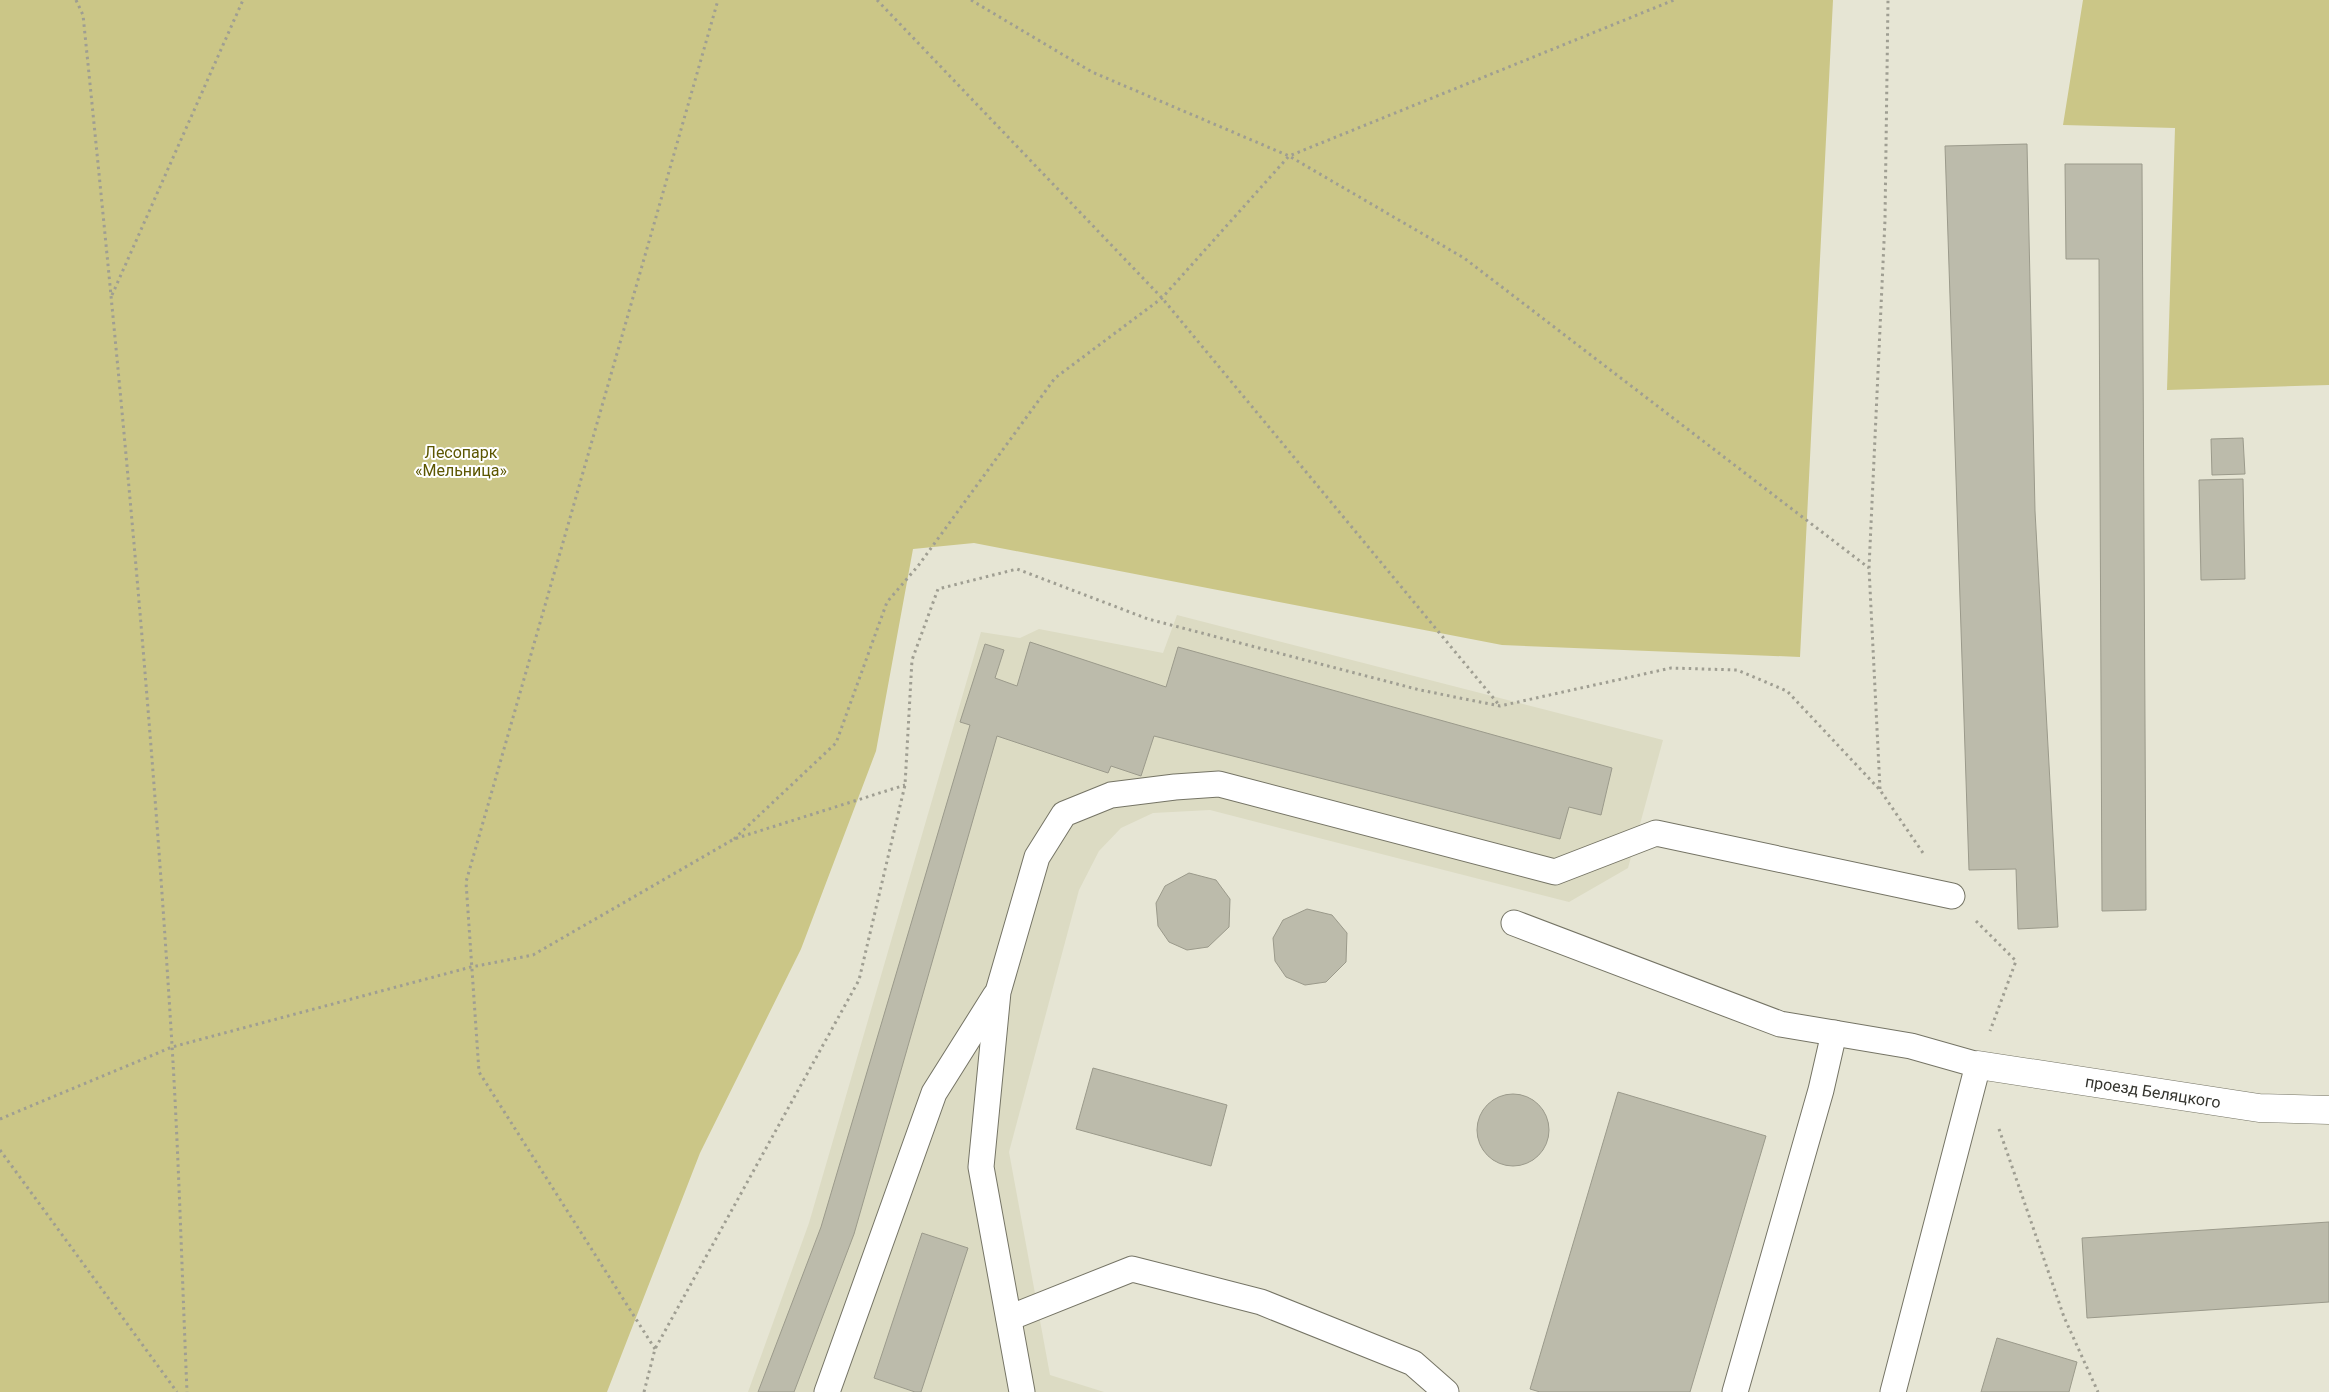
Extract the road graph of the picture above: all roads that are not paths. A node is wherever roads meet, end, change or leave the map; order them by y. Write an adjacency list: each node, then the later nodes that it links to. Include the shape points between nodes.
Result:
1 (1952, 896): 3 (lane, via 1656,833 1555,872 1219,784 1174,787 1111,795 1064,814 1037,857)
2 (1514, 923): 4 (lane, via 1780,1024)
3 (998, 992): 7 (lane, via 981,1167); 8 (lane, via 934,1093)
4 (1834, 1033): 5 (lane, via 1911,1046); 11 (lane, via 1821,1090)
5 (1978, 1065): 6 (street, проезд Беляцкого, via 2259,1108); 12 (lane)
6 (2329, 1110)
7 (1008, 1318): 9 (lane); 10 (lane, via 1132,1269 1261,1302 1413,1363)
8 (827, 1392)
9 (1022, 1392)
10 (1446, 1392)
11 (1735, 1392)
12 (1893, 1392)

